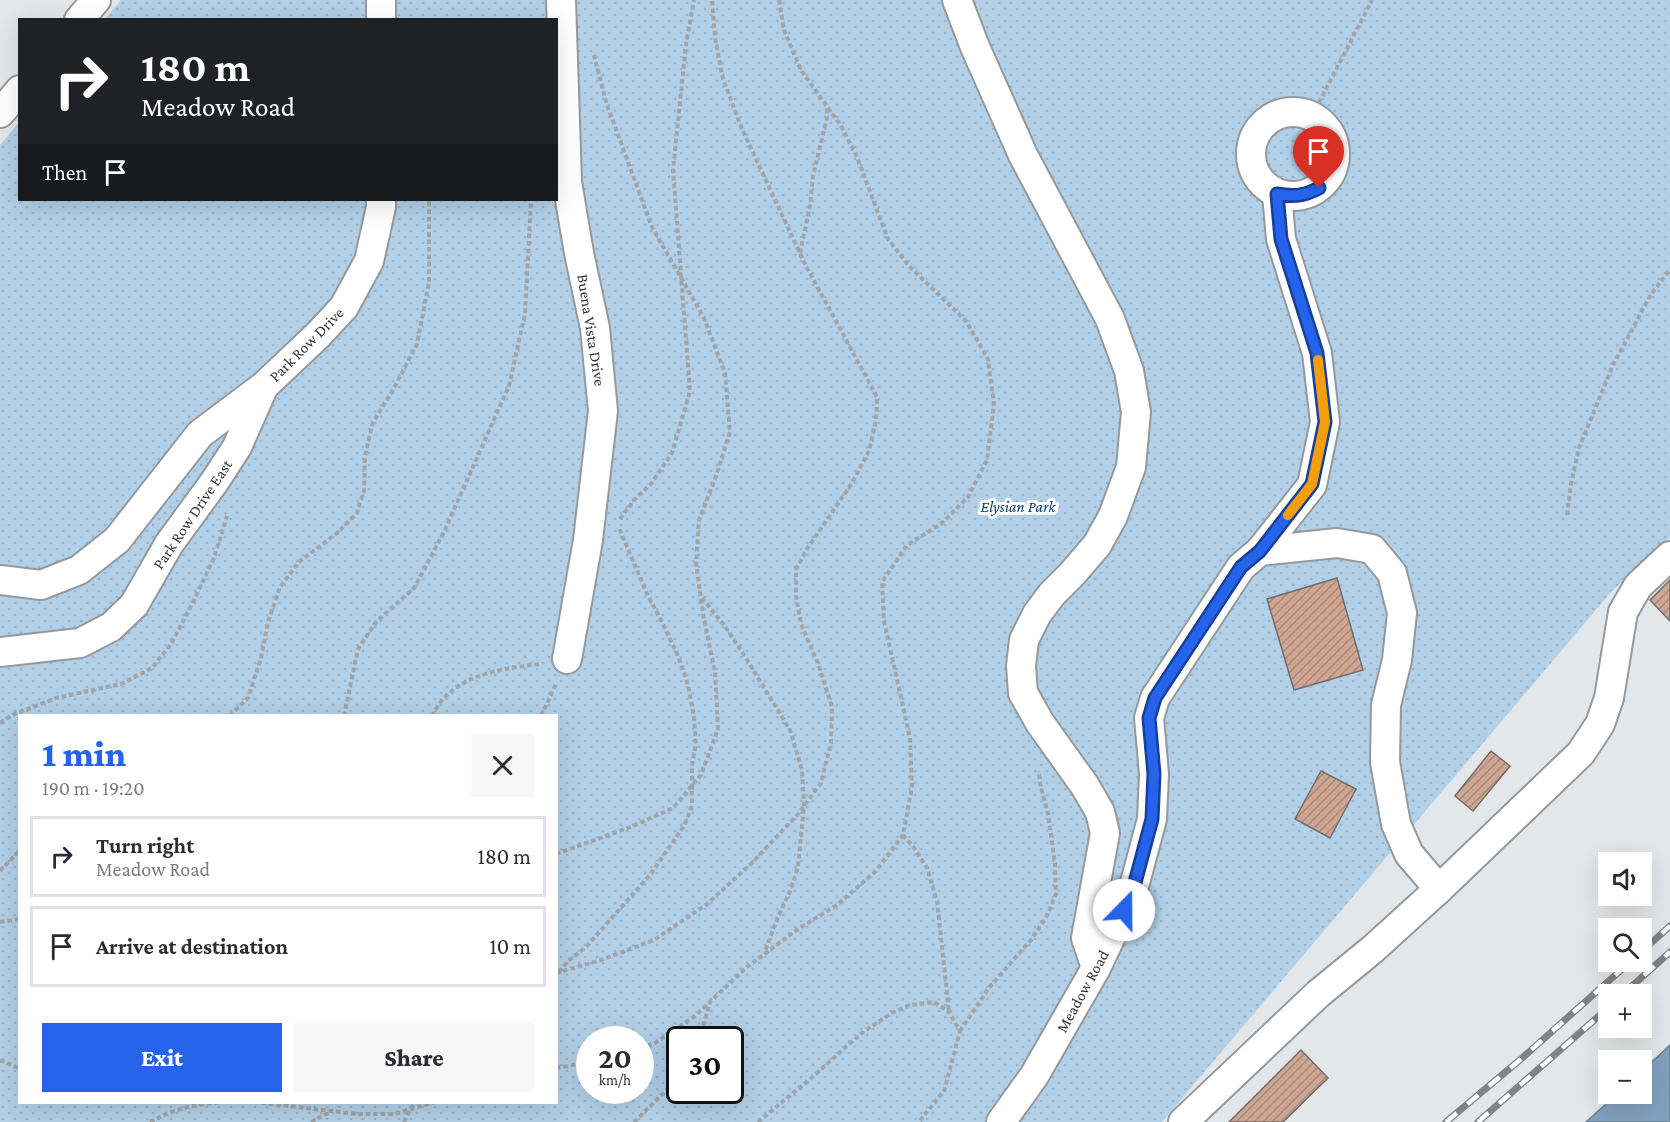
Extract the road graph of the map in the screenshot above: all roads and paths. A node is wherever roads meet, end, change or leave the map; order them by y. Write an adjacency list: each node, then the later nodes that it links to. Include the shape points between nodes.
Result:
1 (96, 0): 9 (street)
2 (381, 0): 10 (street)
3 (561, 0): 30 (street, Buena Vista Drive, via 567,182 595,328 603,411 588,540)
4 (694, 0): 22 (path, via 674,170)
5 (712, 0): 20 (path, via 723,79)
6 (779, 0): 13 (path, via 784,30 801,70)
7 (957, 0): 35 (street, via 1023,154 1110,319 1129,371 1136,412 1131,467 1113,516 1097,545 1037,614 1024,640 1023,693)
8 (1372, 0): 15 (path)
9 (82, 18)
10 (381, 18)
11 (590, 42): 22 (path, via 607,105 652,227)
12 (18, 92): 14 (street)
13 (827, 105): 20 (path); 38 (path, via 857,157 888,239 909,266 966,321 987,358 994,404 987,460 968,497 941,524 907,545 882,582 884,621 910,738 912,787)
14 (0, 113)
15 (1312, 116): 16 (street, via 1332,136 1336,151 1329,178 1306,195); 16 (street, via 1299,112 1273,116 1254,136 1252,163 1257,176)
16 (1277, 194): 25 (street, Meadow Road, via 1281,239 1317,353 1325,422 1312,484)
17 (381, 201): 23 (street, Park Row Drive, via 369,261 344,307)
18 (429, 201): 31 (path, via 429,282 417,344 374,422 357,513 299,562 280,587 248,698)
19 (531, 201): 32 (path, via 525,314 509,386 443,534 414,588 376,622 358,649)
20 (800, 254): 37 (path, via 877,398 869,451 796,570 801,624 832,707 831,743 821,783)
21 (1670, 270): 24 (path, via 1651,294 1605,384 1579,448)
22 (682, 279): 28 (path, via 704,318 725,374 730,432 699,520 696,563); 36 (path, via 690,391 672,453 617,524 688,685 696,744)
23 (264, 386): 27 (street, Park Row Drive, via 200,434 117,540 79,570 40,585); 29 (street, Park Row Drive East, via 237,447 169,544 135,605 111,627 80,644)
24 (1567, 515)
25 (1260, 551): 42 (street, via 1337,543 1372,549 1392,573 1402,613 1397,660 1386,705 1385,762 1396,824 1409,854); 46 (street, Meadow Road, via 1241,567 1155,698 1149,718 1154,774 1152,819 1133,890)
26 (1670, 556): 42 (street, via 1638,586 1623,612 1609,698 1600,724 1581,753)
27 (0, 580)
28 (701, 596): 36 (path, via 715,672 718,729 701,774); 37 (path, via 744,655 790,730 802,770)
29 (0, 652)
30 (567, 659): 33 (path, via 505,668 469,680 444,696); 34 (path)
31 (232, 714)
32 (345, 714)
33 (433, 714)
34 (542, 714)
35 (1040, 723): 46 (street, via 1086,786 1100,812 1105,833 1086,938); 52 (path, via 1038,762 1055,864 1056,894 1030,941 988,989)
36 (692, 785): 40 (path, via 673,808); 47 (path, via 692,806 684,826 650,875 586,947)
37 (804, 806): 45 (path, via 798,867); 48 (path, via 752,863 707,904 654,940)
38 (903, 835): 45 (path, via 876,871 837,905); 50 (path, via 927,868 937,901)
39 (18, 852): 41 (path)
40 (558, 853)
41 (0, 870)
42 (1439, 889): 72 (street, via 1318,994)
43 (18, 919): 44 (path)
44 (0, 921)
45 (764, 954): 49 (path)
46 (1096, 968): 71 (street, Meadow Road, via 1034,1076)
47 (558, 972)
48 (558, 973)
49 (710, 1002): 51 (path); 53 (path)
50 (949, 1012): 52 (path); 69 (path, via 934,1002 910,1005 892,1013)
51 (703, 1026)
52 (960, 1031): 70 (path, via 944,1091)
53 (654, 1044)
54 (0, 1060): 56 (path)
55 (576, 1064): 57 (path)
56 (18, 1068)
57 (558, 1068)
58 (666, 1091): 68 (path)
59 (201, 1104): 65 (path, via 169,1112)
60 (271, 1104): 64 (path)
61 (414, 1104): 63 (path)
62 (428, 1104): 63 (path)
63 (410, 1109): 64 (path, via 394,1114); 67 (path)
64 (331, 1111): 66 (path)
65 (150, 1122)
66 (310, 1122)
67 (404, 1122)
68 (634, 1122)
69 (758, 1122)
70 (919, 1122)
71 (1001, 1122)
72 (1183, 1122)

